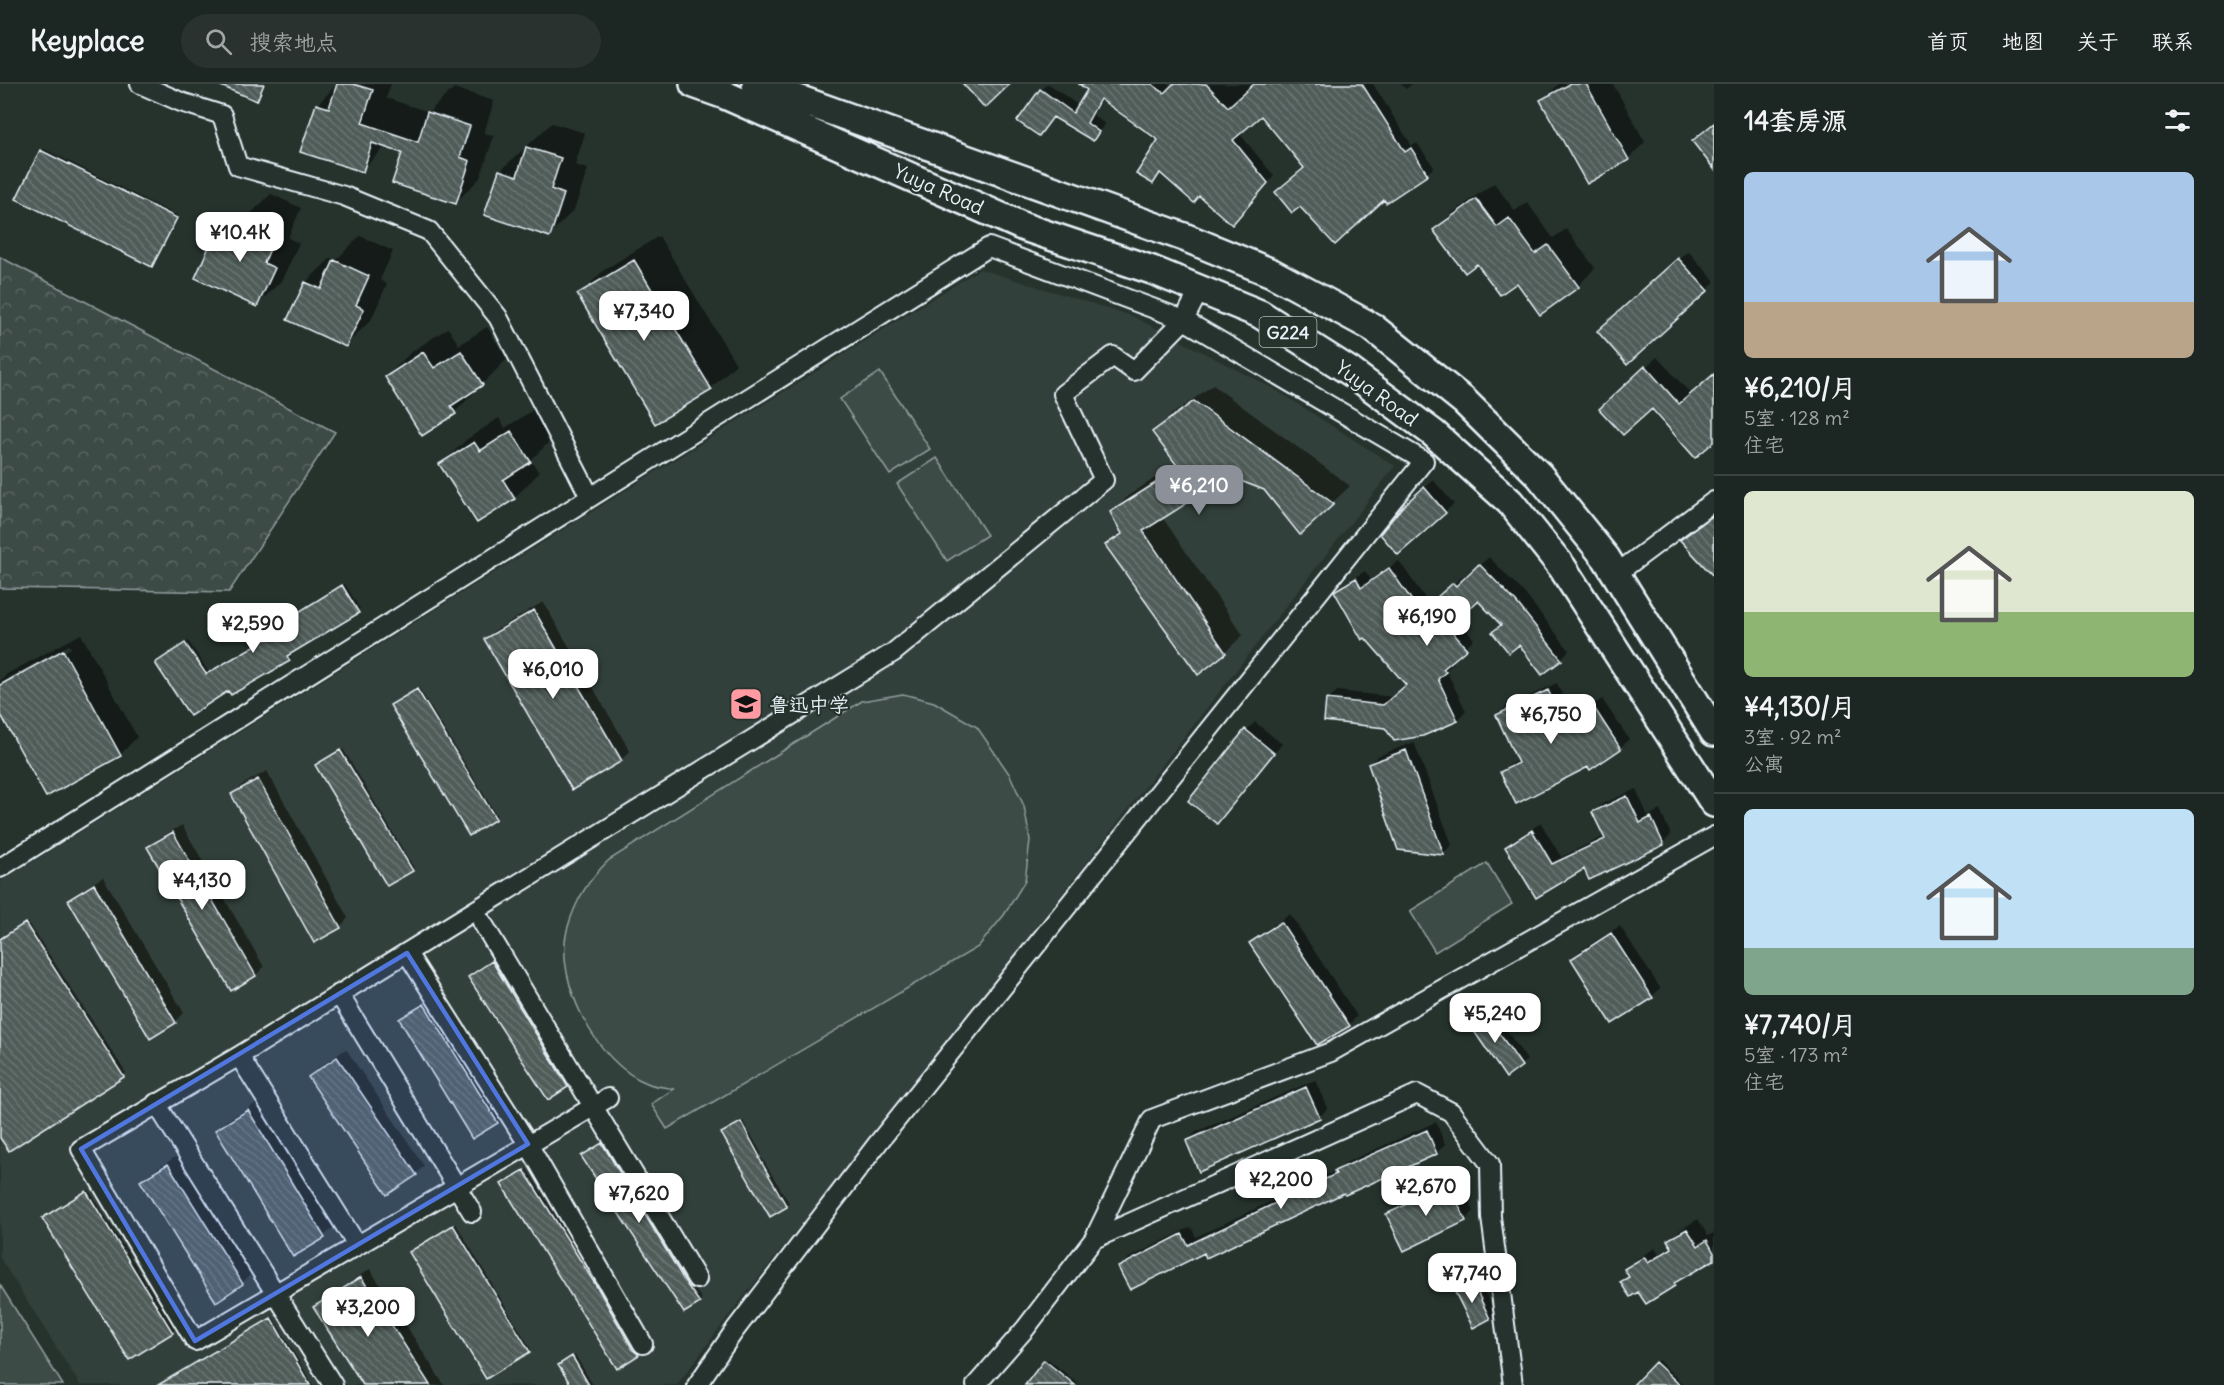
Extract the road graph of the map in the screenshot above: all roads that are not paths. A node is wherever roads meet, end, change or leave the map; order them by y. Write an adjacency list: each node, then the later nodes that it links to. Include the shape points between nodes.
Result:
1 (140, 84): 8 (street, via 222,115 238,166 344,196 429,231 498,317)
2 (694, 84): 4 (highway, Yuya Road / G224)
3 (756, 84): 10 (highway, Yuya Road / G224, via 1184,237 1272,273 1372,327 1464,401 1539,476)
4 (1024, 227): 5 (street); 6 (highway, Yuya Road / G224)
5 (989, 247): 7 (street); 8 (street)
6 (1200, 289): 7 (street); 12 (highway, Yuya Road / G224, via 1260,314 1351,372 1433,433 1510,502 1562,567)
7 (1184, 320): 16 (street, via 1134,371 1113,356 1063,394 1104,480 894,652); 30 (street, via 1424,461 878,1143)
8 (590, 498): 14 (street)
9 (1714, 501): 10 (street)
10 (1616, 574): 11 (highway, Yuya Road / G224)
11 (1714, 732)
12 (1714, 803)
13 (1714, 836): 24 (street, via 1331,1052 1152,1119)
14 (0, 868)
15 (482, 922): 19 (street)
16 (407, 952): 17 (street); 21 (street)
17 (339, 994): 18 (street); 22 (street)
18 (239, 1056): 20 (street); 25 (street)
19 (600, 1102): 21 (street); 26 (street)
20 (156, 1103): 27 (street); 27 (street, via 81,1149 195,1341)
21 (528, 1144): 22 (street); 28 (street)
22 (456, 1187): 23 (street); 25 (street)
23 (472, 1212)
24 (1094, 1239): 31 (street); 32 (street, via 1417,1094 1451,1112 1490,1164 1491,1216)
25 (357, 1245): 27 (street)
26 (697, 1279)
27 (276, 1293): 29 (street)
28 (643, 1344)
29 (333, 1385)
30 (697, 1385)
31 (976, 1385)
32 (1512, 1385)

